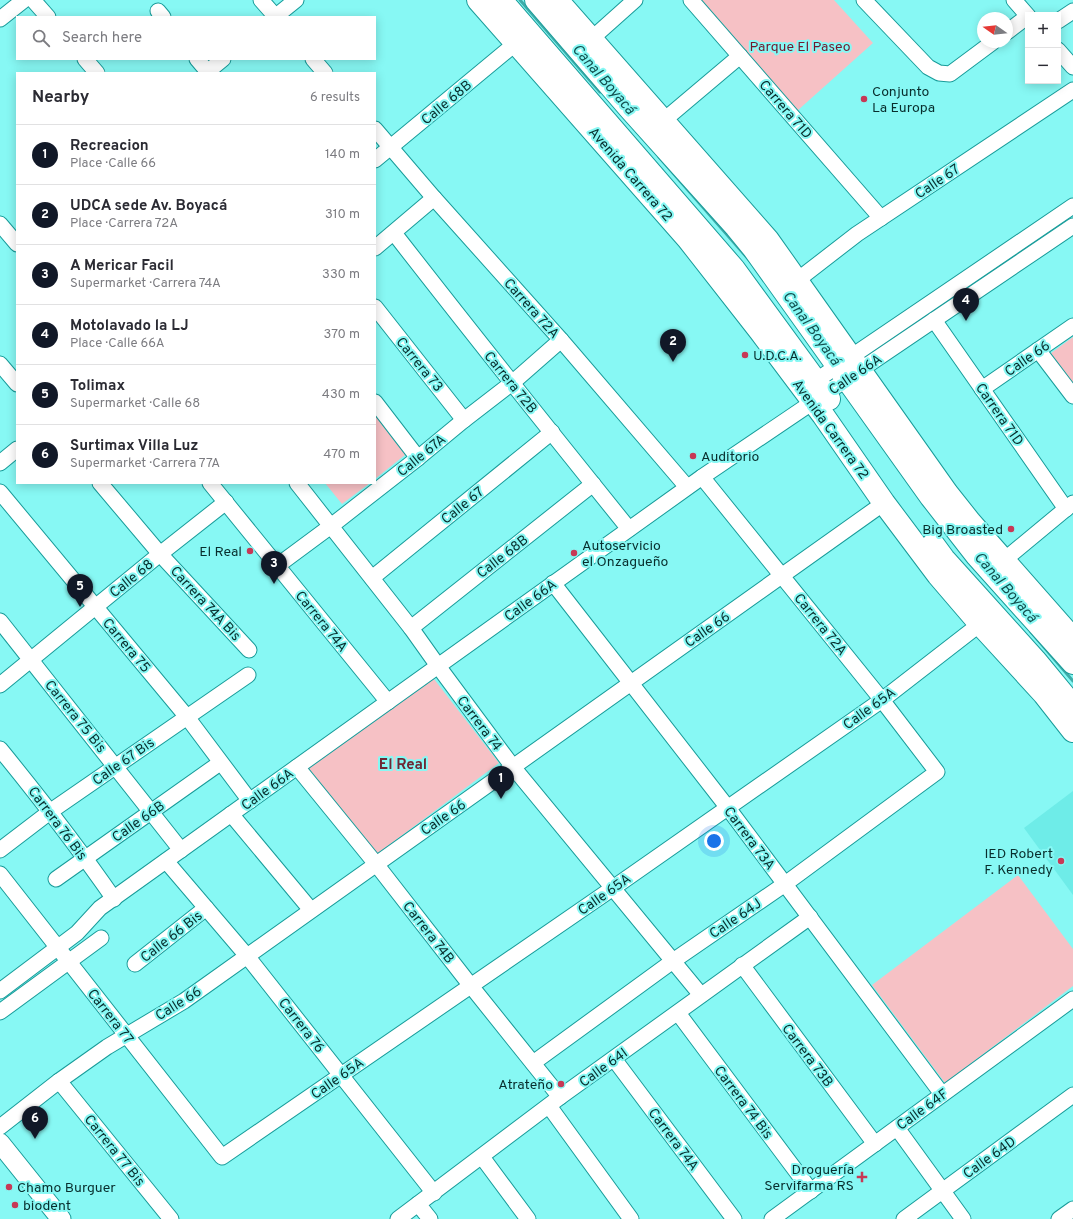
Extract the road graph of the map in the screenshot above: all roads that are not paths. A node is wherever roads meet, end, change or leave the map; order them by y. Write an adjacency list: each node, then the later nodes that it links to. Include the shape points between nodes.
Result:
1 (24, 0): 19 (street)
2 (32, 0): 15 (street)
3 (261, 0): 16 (street)
4 (296, 0): 17 (street)
5 (478, 0): 23 (highway, Avenida Carrera 72)
6 (501, 0): 55 (highway, Avenida Carrera 72)
7 (536, 0): 37 (highway, Avenida Carrera 72)
8 (557, 0): 35 (highway, Avenida Carrera 72)
9 (635, 0): 22 (street)
10 (691, 0): 26 (street, Carrera 71D)
11 (864, 0): 24 (street, via 928,67 939,74 950,74)
12 (1014, 0): 14 (street)
13 (1073, 11): 20 (street)
14 (1025, 13)
15 (47, 16)
16 (274, 16)
17 (276, 16)
18 (1025, 18): 21 (street)
19 (0, 19)
20 (1061, 19)
21 (1013, 27)
22 (598, 33)
23 (516, 43): 40 (street, Calle 68B); 55 (highway, Avenida Carrera 72, via 720,279)
24 (985, 48)
25 (1061, 53): 31 (street)
26 (740, 56): 38 (street); 44 (street, Carrera 71D)
27 (86, 60): 32 (street)
28 (198, 60): 33 (street)
29 (222, 60): 33 (street)
30 (314, 60): 34 (street)
31 (1073, 67)
32 (96, 72)
33 (207, 72)
34 (324, 72)
35 (628, 80): 37 (highway); 38 (highway, Avenida Carrera 72)
36 (1073, 90): 44 (street, Calle 67)
37 (630, 109): 55 (highway, Avenida Carrera 72, via 745,238 776,279)
38 (663, 121): 55 (highway, Avenida Carrera 72, via 768,240 797,280)
39 (376, 130): 40 (street, Carrera 72A)
40 (391, 147): 41 (street, Calle 68B); 42 (street, Carrera 72A)
41 (376, 159)
42 (434, 198): 46 (street); 52 (street, Carrera 72A)
43 (1073, 206): 55 (street, Calle 66A)
44 (882, 218): 48 (street, Calle 67)
45 (1073, 226): 50 (street, Calle 66A)
46 (394, 233): 47 (street); 57 (street, Carrera 72B)
47 (376, 247)
48 (804, 275)
49 (376, 309): 61 (street, Carrera 73)
50 (934, 320): 55 (street, Calle 66A); 58 (street, Carrera 71D)
51 (1073, 326): 53 (street, Calle 66)
52 (561, 340): 57 (street, Calle 67A); 71 (street, Carrera 72A)
53 (1038, 350): 58 (street, Calle 66); 59 (street)
54 (0, 364): 56 (street)
55 (832, 380): 66 (street, Calle 66A); 74 (highway, Avenida Carrera 72); 79 (highway, Avenida Carrera 72, via 952,498); 91 (highway, Avenida Carrera 72, via 962,537); 99 (highway, Avenida Carrera 72, via 944,559)
56 (16, 383)
57 (512, 384): 61 (street, Calle 67A); 62 (street, Carrera 72B)
58 (982, 389): 75 (street, Carrera 71D)
59 (1073, 396)
60 (376, 403): 64 (street)
61 (464, 420): 64 (street, Calle 67A)
62 (552, 432): 70 (street, Carrera 72B); 82 (street, Calle 67)
63 (16, 450): 65 (street)
64 (418, 458): 76 (street, Calle 67A)
65 (0, 463)
66 (702, 477): 71 (street, Calle 66A); 81 (street, Carrera 72A)
67 (101, 484): 78 (street, Carrera 74A Bis)
68 (211, 484): 73 (street, Carrera 74A)
69 (298, 484): 76 (street, Carrera 74)
70 (593, 484): 77 (street, Carrera 72B); 87 (street, Calle 68B)
71 (687, 487): 77 (street, Calle 66A)
72 (0, 492): 84 (street, Carrera 75)
73 (226, 502): 78 (street, Calle 68); 80 (street, Carrera 74A)
74 (884, 503): 81 (street, Calle 66); 86 (highway, Avenida Carrera 72, via 938,575)
75 (1070, 506): 79 (street)
76 (331, 526): 80 (street, Calle 67A); 82 (street, Carrera 74)
77 (629, 529): 83 (street, Calle 66A)
78 (160, 554): 84 (street, Calle 68); 89 (street, Carrera 74A Bis)
79 (1003, 560): 88 (highway, Avenida Carrera 72)
80 (277, 566): 98 (street, Carrera 74A)
81 (782, 576): 94 (street, Calle 66); 97 (street, Carrera 72A)
82 (372, 578): 87 (street, Carrera 74)
83 (553, 583): 92 (street, Calle 66A); 94 (street, Carrera 73A)
84 (95, 607): 90 (street, Calle 68); 100 (street, Carrera 75)
85 (0, 621): 90 (street, Carrera 75 Bis)
86 (980, 624): 96 (highway, Avenida Carrera 72); 97 (street, Calle 65A)
87 (411, 628): 92 (street, Carrera 74)
88 (1070, 629)
89 (249, 650)
90 (31, 660): 95 (street, Calle 68); 104 (street, Carrera 75 Bis)
91 (1073, 663)
92 (438, 666): 98 (street, Calle 66A); 106 (street, Carrera 74)
93 (248, 675): 100 (street, Calle 67 Bis)
94 (630, 684): 106 (street, Calle 66); 109 (street, Carrera 73A)
95 (0, 685)
96 (1044, 694): 99 (highway); 101 (highway, Avenida Carrera 72)
97 (882, 700): 107 (street, Carrera 72A); 109 (street, Calle 65A)
98 (388, 702): 105 (street, Calle 66A)
99 (1073, 706)
100 (186, 717): 103 (street, Carrera 75); 104 (street, Calle 67 Bis)
101 (1073, 731)
102 (0, 749): 110 (street, Carrera 76 Bis)
103 (220, 763): 108 (street, Carrera 75); 111 (street, Calle 66B)
104 (116, 766): 110 (street, Calle 67 Bis); 111 (street, Carrera 75 Bis)
105 (297, 767): 108 (street, Calle 66A); 117 (street, Carrera 74B)
106 (513, 767): 117 (street, Calle 66); 121 (street, Carrera 74)
107 (937, 772): 120 (street, Calle 64J)
108 (250, 801): 112 (street, Calle 66A)
109 (728, 808): 120 (street, Carrera 73A); 121 (street, Calle 65A)
110 (51, 811): 113 (street, Calle 67 Bis); 115 (street, Carrera 76 Bis)
111 (151, 811): 114 (street, Carrera 75 Bis); 115 (street, Calle 66B)
112 (231, 814): 114 (street, Calle 66A); 124 (street)
113 (0, 850)
114 (181, 850): 116 (street, Calle 66A)
115 (85, 857): 119 (street, Calle 66B); 122 (street, Carrera 76 Bis)
116 (166, 861): 122 (street, Calle 66A); 123 (street, Carrera 76)
117 (376, 864): 124 (street, Calle 66); 133 (street, Carrera 74B)
118 (1, 878): 127 (street, Carrera 77)
119 (56, 879)
120 (785, 884): 125 (street, Carrera 73A); 129 (street, Calle 64J)
121 (613, 888): 129 (street, Carrera 74); 133 (street, Calle 65A)
122 (114, 898): 127 (street, Calle 66A)
123 (206, 908): 128 (street, Carrera 76); 131 (street, Calle 66 Bis)
124 (311, 910): 128 (street, Calle 66)
125 (810, 917): 132 (street, Calle 64I); 144 (street, Carrera 73A)
126 (102, 938): 130 (street)
127 (58, 948): 130 (street, Carrera 77); 134 (street, Calle 66A)
128 (247, 956): 139 (street, Calle 66, via 184,1001); 142 (street, Carrera 76)
129 (673, 961): 135 (street, Carrera 74); 141 (street, Calle 64J)
130 (68, 962): 137 (street); 139 (street, Carrera 77)
131 (135, 964)
132 (742, 965): 135 (street, Calle 64I); 150 (street, Carrera 73B)
133 (471, 986): 141 (street, Carrera 74B); 142 (street, Calle 65A)
134 (0, 991)
135 (701, 995): 138 (street, Calle 64I)
136 (1073, 999): 144 (street, Calle 64F)
137 (0, 1012)
138 (678, 1013): 140 (street, Calle 64I); 154 (street, Carrera 74 Bis)
139 (126, 1034): 143 (street, Calle 66); 151 (street, Carrera 77)
140 (614, 1058): 146 (street, Calle 64I); 163 (street, Carrera 74A)
141 (534, 1063): 146 (street, Carrera 74B)
142 (341, 1075): 151 (street, Calle 65A); 155 (street, Carrera 76)
143 (59, 1081): 147 (street, Calle 66); 158 (street, Carrera 77 Bis)
144 (942, 1094): 148 (street, Calle 64F)
145 (1073, 1096): 153 (street, Calle 64D)
146 (554, 1102): 152 (street, Calle 64I); 162 (street, Carrera 74B)
147 (0, 1127)
148 (897, 1128): 150 (street, Calle 64F); 153 (street)
149 (0, 1143): 157 (main road)
150 (875, 1144): 154 (street, Calle 64F)
151 (222, 1157)
152 (482, 1157): 155 (street, Calle 64I); 161 (street)
153 (943, 1190): 165 (street, Calle 64D); 166 (street)
154 (811, 1191): 164 (street, Calle 64F)
155 (434, 1193): 156 (street, Calle 64I)
156 (418, 1204): 159 (street, Calle 64I); 160 (street)
157 (61, 1219)
158 (171, 1219)
159 (398, 1219)
160 (430, 1219)
161 (528, 1219)
162 (631, 1219)
163 (734, 1219)
164 (772, 1219)
165 (904, 1219)
166 (963, 1219)

